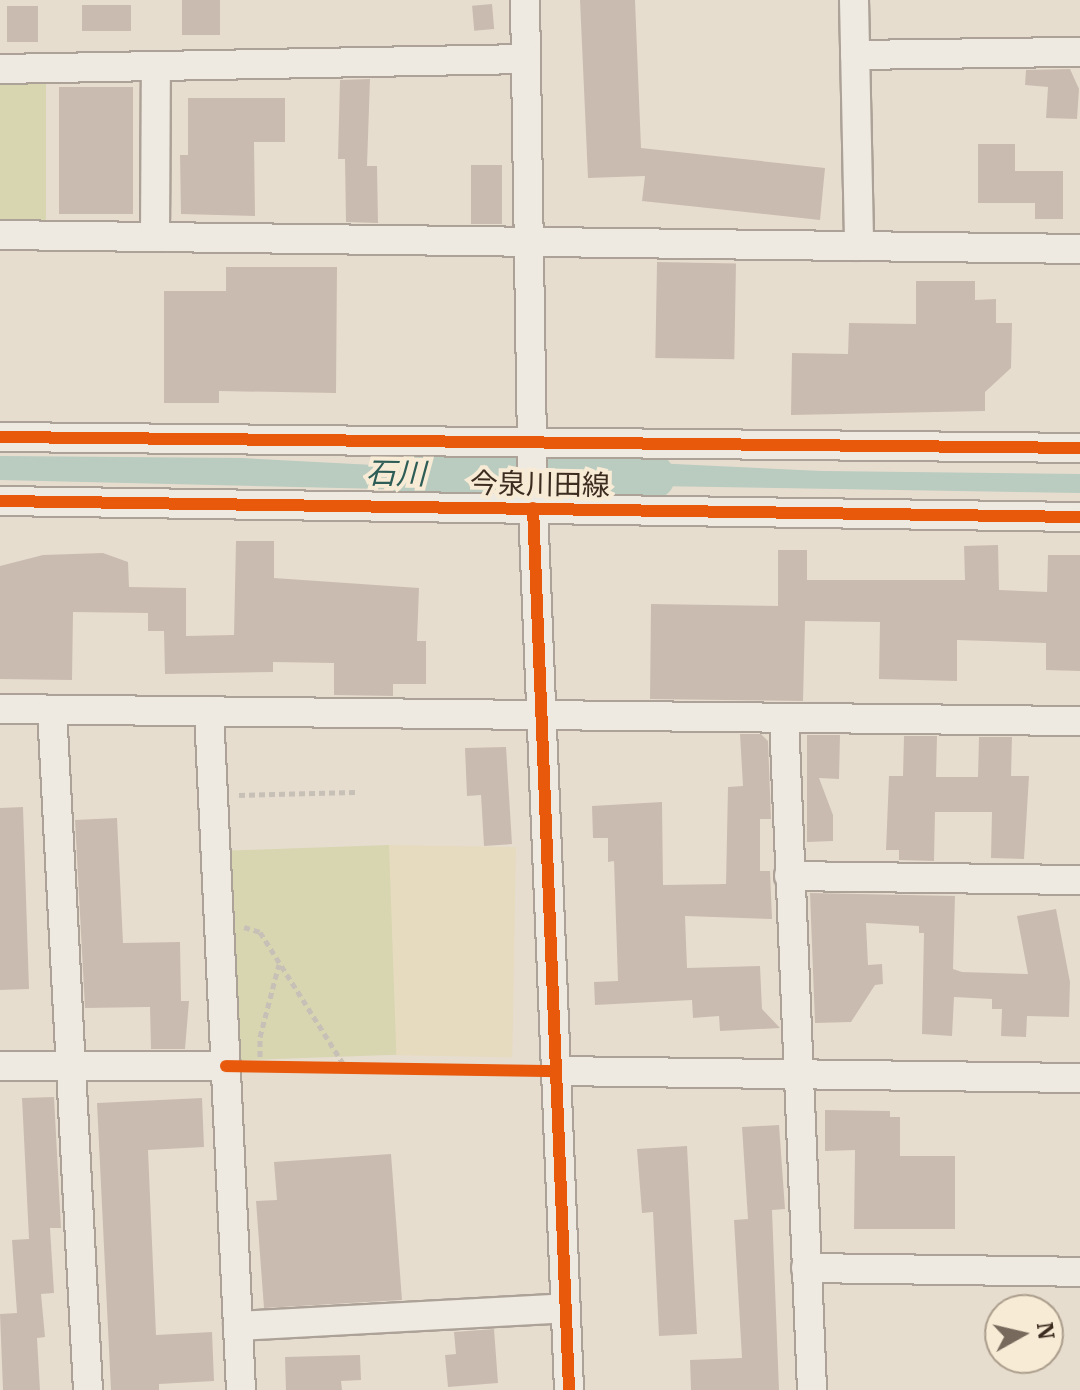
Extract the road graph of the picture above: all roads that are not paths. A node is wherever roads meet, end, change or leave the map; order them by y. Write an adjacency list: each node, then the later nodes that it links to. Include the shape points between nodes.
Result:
1 (525, 0): 5 (street)
2 (854, 0): 4 (street)
3 (1080, 52): 4 (street)
4 (855, 55): 11 (street)
5 (526, 59): 6 (street); 10 (street)
6 (156, 66): 7 (street); 9 (street)
7 (0, 69)
8 (0, 235): 9 (street)
9 (155, 237): 10 (street)
10 (528, 243): 11 (street); 14 (street)
11 (859, 246): 12 (street)
12 (1080, 249)
13 (0, 437): 14 (street, 今泉川田線)
14 (531, 444): 15 (street, 今泉川田線); 17 (street)
15 (1080, 448)
16 (0, 501): 17 (street, 今泉川田線)
17 (533, 508): 18 (street, 今泉川田線); 22 (street)
18 (1080, 517)
19 (0, 709): 20 (street)
20 (52, 710): 21 (street); 28 (street)
21 (209, 712): 22 (street); 29 (street)
22 (541, 714): 23 (street); 30 (street)
23 (784, 718): 24 (street); 25 (street)
24 (1080, 721)
25 (789, 876): 26 (street); 31 (street)
26 (1080, 880)
27 (0, 1066): 28 (street)
28 (71, 1066): 29 (street); 37 (street)
29 (226, 1066): 36 (street)
30 (556, 1071): 31 (street); 35 (street)
31 (800, 1074): 32 (street); 33 (street)
32 (1080, 1078)
33 (806, 1268): 34 (street); 40 (street)
34 (1080, 1272)
35 (566, 1308): 36 (street); 39 (street)
36 (238, 1326): 38 (street)
37 (88, 1390)
38 (241, 1390)
39 (569, 1390)
40 (812, 1390)

